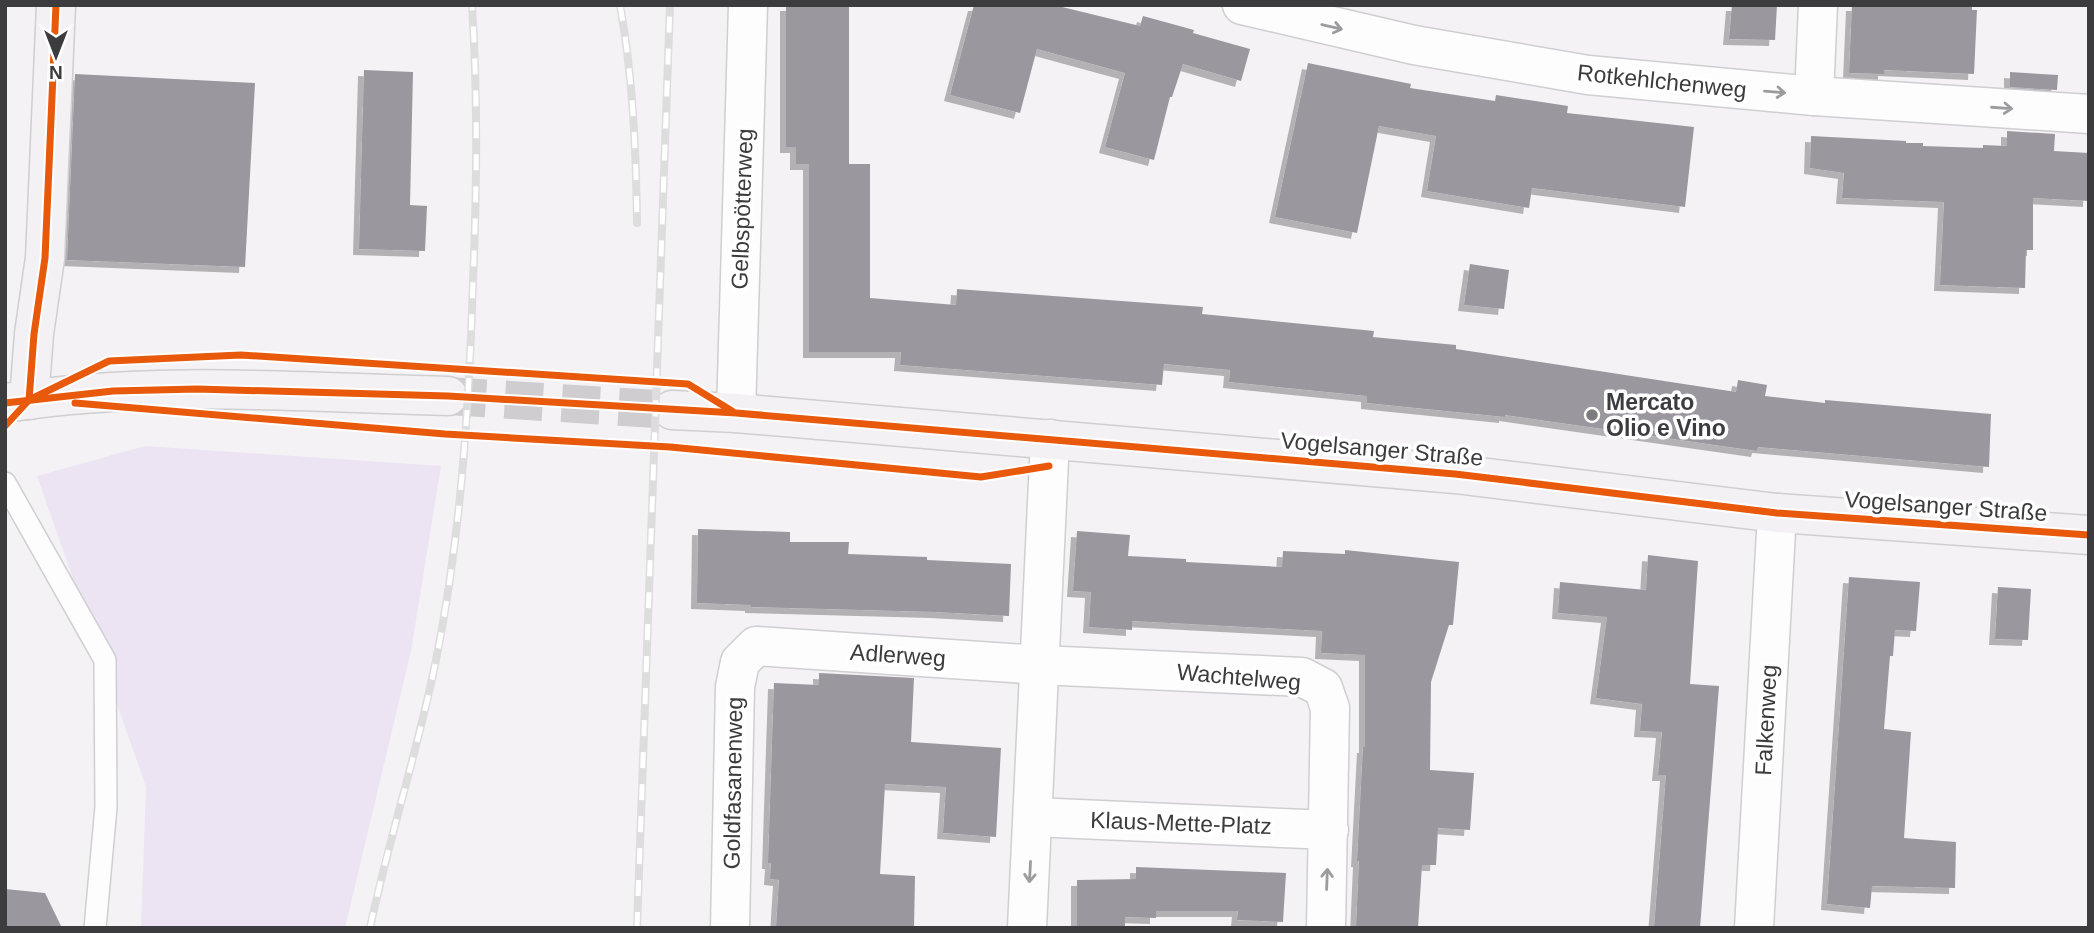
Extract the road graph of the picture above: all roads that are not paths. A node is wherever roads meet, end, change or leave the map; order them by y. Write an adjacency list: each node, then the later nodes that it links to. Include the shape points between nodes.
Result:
1 (56, 5): 8 (street, via 45,258 34,334)
2 (748, 5): 10 (street, Gelbspötterweg)
3 (1818, 5): 5 (street)
4 (1265, 8): 5 (street, Rotkehlchenweg, one-way to 5, via 1414,45 1588,75)
5 (1814, 96): 6 (street, Rotkehlchenweg, one-way to 6)
6 (2089, 114)
7 (448, 396): 8 (street, via 113,391)
8 (13, 410)
9 (672, 410): 10 (street, Vogelsanger Straße)
10 (736, 413): 11 (street, Vogelsanger Straße)
11 (1050, 439): 13 (street, Vogelsanger Straße, via 1455,474); 16 (street)
12 (5, 483): 19 (lane, via 104,660 106,807)
13 (1777, 513): 14 (street, Vogelsanger Straße); 23 (street, Falkenweg)
14 (2089, 535)
15 (756, 646): 16 (street, Adlerweg); 20 (street, Goldfasanenweg, via 740,662 734,687)
16 (1040, 665): 17 (street); 18 (street, Wachtelweg, via 1303,677 1323,688 1330,708)
17 (1033, 817): 18 (street, Klaus-Mette-Platz); 21 (street, one-way to 21)
18 (1329, 830): 22 (street, Wachtelweg, one-way to 18)
19 (95, 928)
20 (730, 928)
21 (1027, 928)
22 (1326, 928)
23 (1754, 928)

